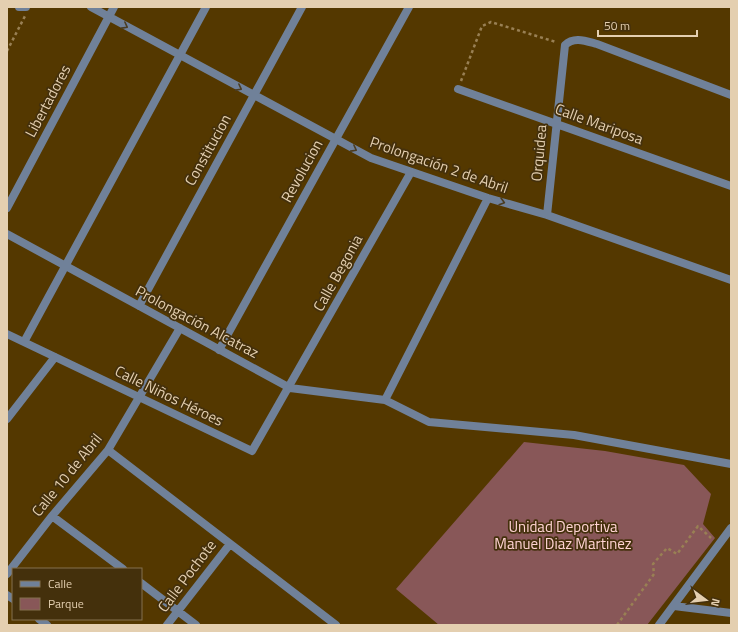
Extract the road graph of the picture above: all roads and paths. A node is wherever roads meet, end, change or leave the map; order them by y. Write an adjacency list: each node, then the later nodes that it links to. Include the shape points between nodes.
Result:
1 (19, 7): 7 (street)
2 (91, 7): 8 (street, Prolongación 2 de Abril)
3 (114, 7): 8 (street, Libertadores)
4 (206, 7): 11 (street)
5 (302, 7): 13 (street, Constitucion)
6 (409, 7): 16 (street, Revolucion)
7 (26, 10): 10 (path)
8 (108, 17): 11 (street, Prolongación 2 de Abril, one-way to 11); 20 (street, Libertadores)
9 (565, 45): 12 (path, via 492,22 482,26); 14 (street, via 576,40 597,44); 15 (street, Orquidea)
10 (7, 51)
11 (180, 56): 13 (street, Prolongación 2 de Abril, one-way to 13); 23 (street)
12 (458, 89): 15 (street, Calle Mariposa)
13 (254, 95): 16 (street, Prolongación 2 de Abril); 25 (street, Constitucion)
14 (731, 95)
15 (556, 124): 18 (street, Calle Mariposa); 21 (street, Orquidea)
16 (335, 139): 17 (street, Prolongación 2 de Abril, one-way to 17, via 371,158); 29 (street, Revolucion)
17 (411, 172): 19 (street, Prolongación 2 de Abril); 31 (street, Calle Begonia)
18 (731, 186)
19 (488, 198): 21 (street, Prolongación 2 de Abril, one-way to 21); 33 (street)
20 (7, 208)
21 (548, 215): 24 (street, Prolongación 2 de Abril)
22 (7, 234): 23 (street, Prolongación Alcatraz)
23 (66, 267): 25 (street, Prolongación Alcatraz); 28 (street)
24 (731, 280)
25 (139, 306): 26 (street, Prolongación Alcatraz)
26 (180, 328): 29 (street, Prolongación Alcatraz); 32 (street, Calle 10 de Abril)
27 (7, 334): 28 (street, Calle Niños Héroes)
28 (24, 342): 30 (street, Calle Niños Héroes)
29 (219, 350): 31 (street, Prolongación Alcatraz)
30 (55, 357): 32 (street, Calle Niños Héroes); 34 (street)
31 (290, 388): 32 (street, Calle Niños Héroes, via 252,451); 33 (street, Prolongación Alcatraz)
32 (139, 397): 35 (street, Calle 10 de Abril)
33 (385, 400): 36 (street, Prolongación Alcatraz, via 430,422 574,435)
34 (7, 420)
35 (108, 450): 37 (street, Calle 10 de Abril); 39 (street)
36 (731, 464)
37 (52, 516): 41 (street); 42 (street, Calle 10 de Abril)
38 (731, 528): 40 (street)
39 (230, 544): 45 (street, Calle Pochote); 49 (street)
40 (719, 545): 44 (street); 50 (path, via 698,526 677,554 667,548 653,564 654,574)
41 (121, 568)
42 (7, 574)
43 (142, 584): 45 (street)
44 (674, 606): 46 (street); 51 (street)
45 (178, 611): 47 (street, Calle Pochote); 48 (street)
46 (731, 613)
47 (167, 625)
48 (196, 625)
49 (335, 625)
50 (617, 625)
51 (659, 625)

